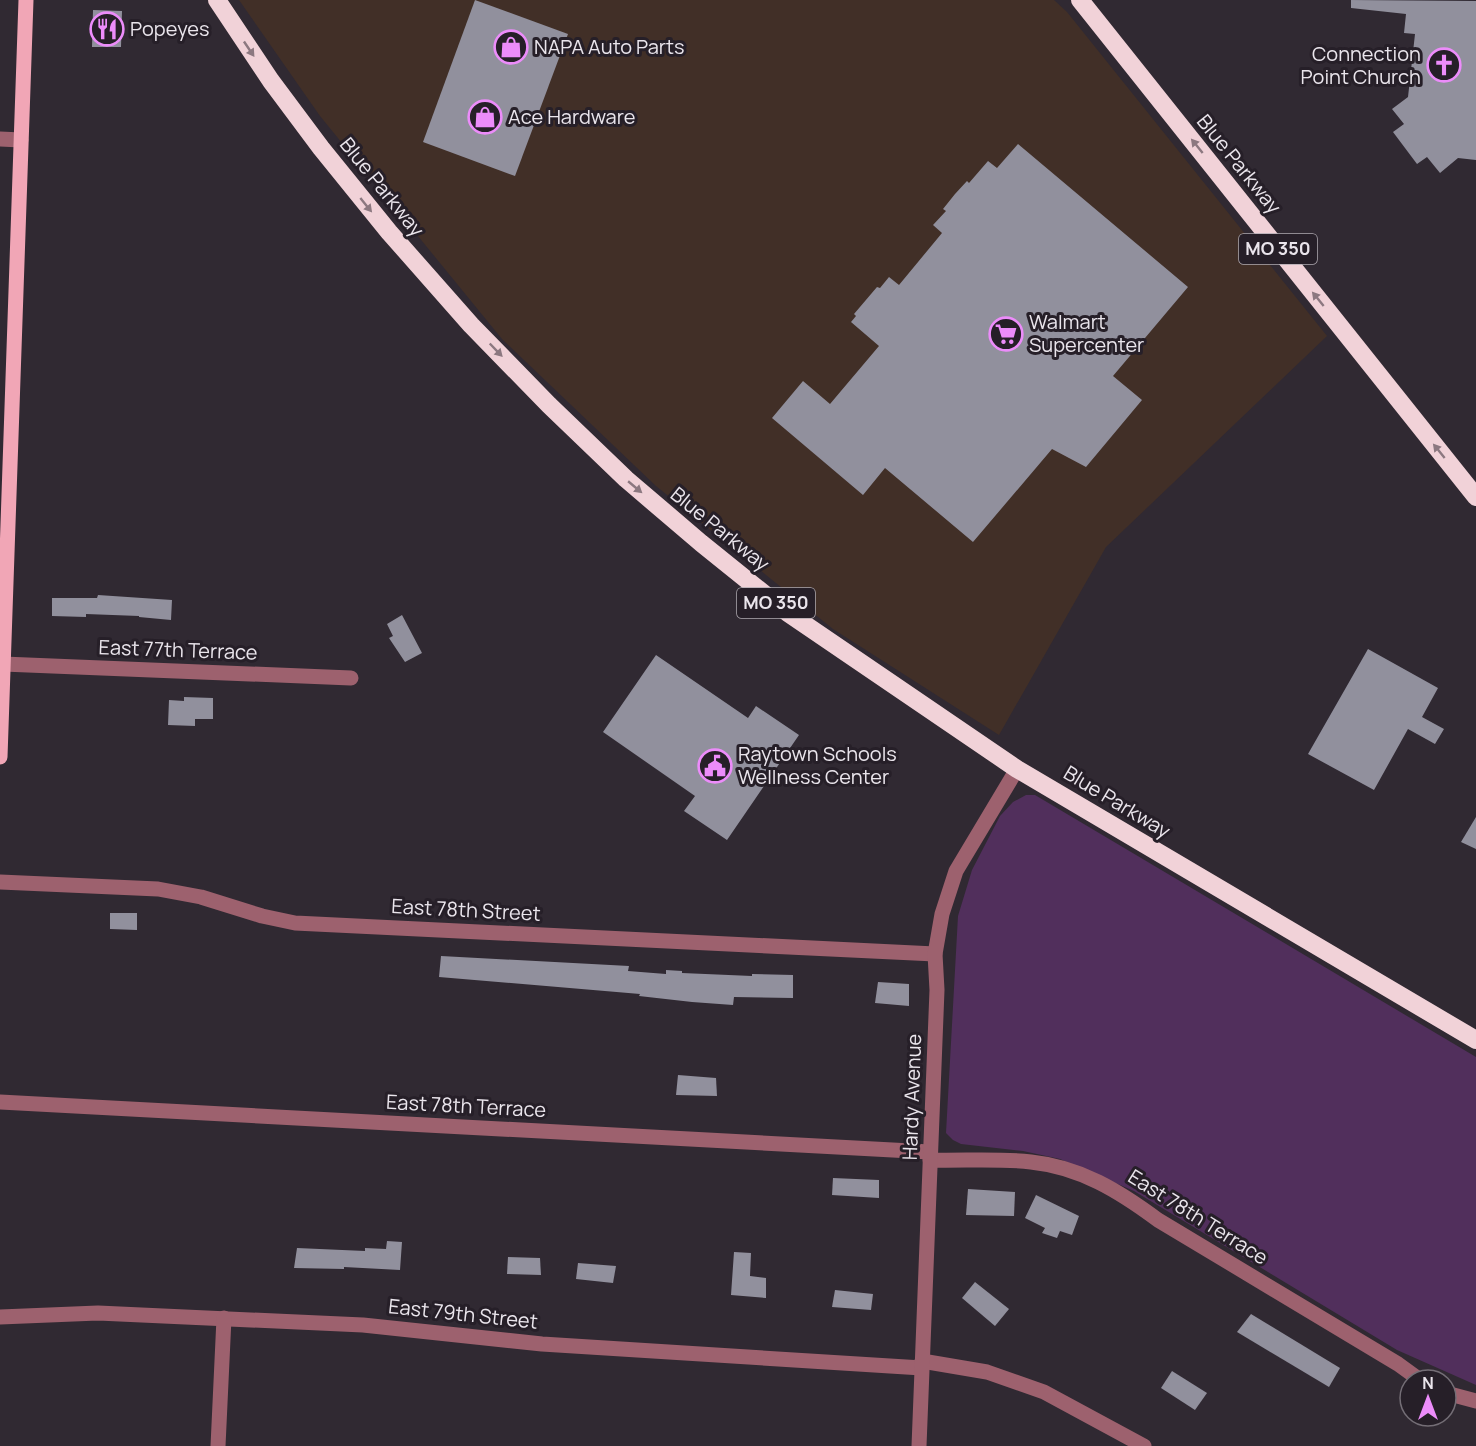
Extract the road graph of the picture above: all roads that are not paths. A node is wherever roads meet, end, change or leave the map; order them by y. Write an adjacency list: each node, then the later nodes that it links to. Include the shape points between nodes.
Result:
1 (27, 0): 5 (main road)
2 (217, 0): 12 (highway, Blue Parkway / MO 350, one-way to 12, via 271,81 388,232 471,325 600,454 788,613)
3 (1080, 0): 7 (highway, Blue Parkway / MO 350, one-way to 3)
4 (0, 139): 5 (street)
5 (21, 140): 6 (main road)
6 (7, 374): 8 (main road)
7 (1476, 497)
8 (2, 643): 9 (main road)
9 (3, 664): 10 (street, East 77th Terrace); 11 (main road)
10 (351, 678)
11 (0, 757)
12 (1017, 769): 14 (street, Hardy Avenue, via 956,870); 15 (highway, Blue Parkway / MO 350)
13 (0, 882): 14 (street, East 78th Street, via 158,889 295,923)
14 (935, 954): 17 (street, Hardy Avenue)
15 (1476, 1040)
16 (0, 1102): 17 (street, East 78th Terrace)
17 (930, 1156): 20 (street, Hardy Avenue); 21 (street, East 78th Terrace, via 1031,1162 1095,1179)
18 (0, 1317): 19 (street, East 79th Street, via 98,1313)
19 (224, 1318): 20 (street, East 79th Street, via 363,1325 542,1344); 24 (street)
20 (922, 1365): 25 (street, Hardy Avenue); 26 (street, East 79th Street, via 987,1372 1044,1392)
21 (1404, 1368)
22 (1458, 1396): 23 (street)
23 (1476, 1401)
24 (218, 1446)
25 (919, 1446)
26 (1144, 1446)

